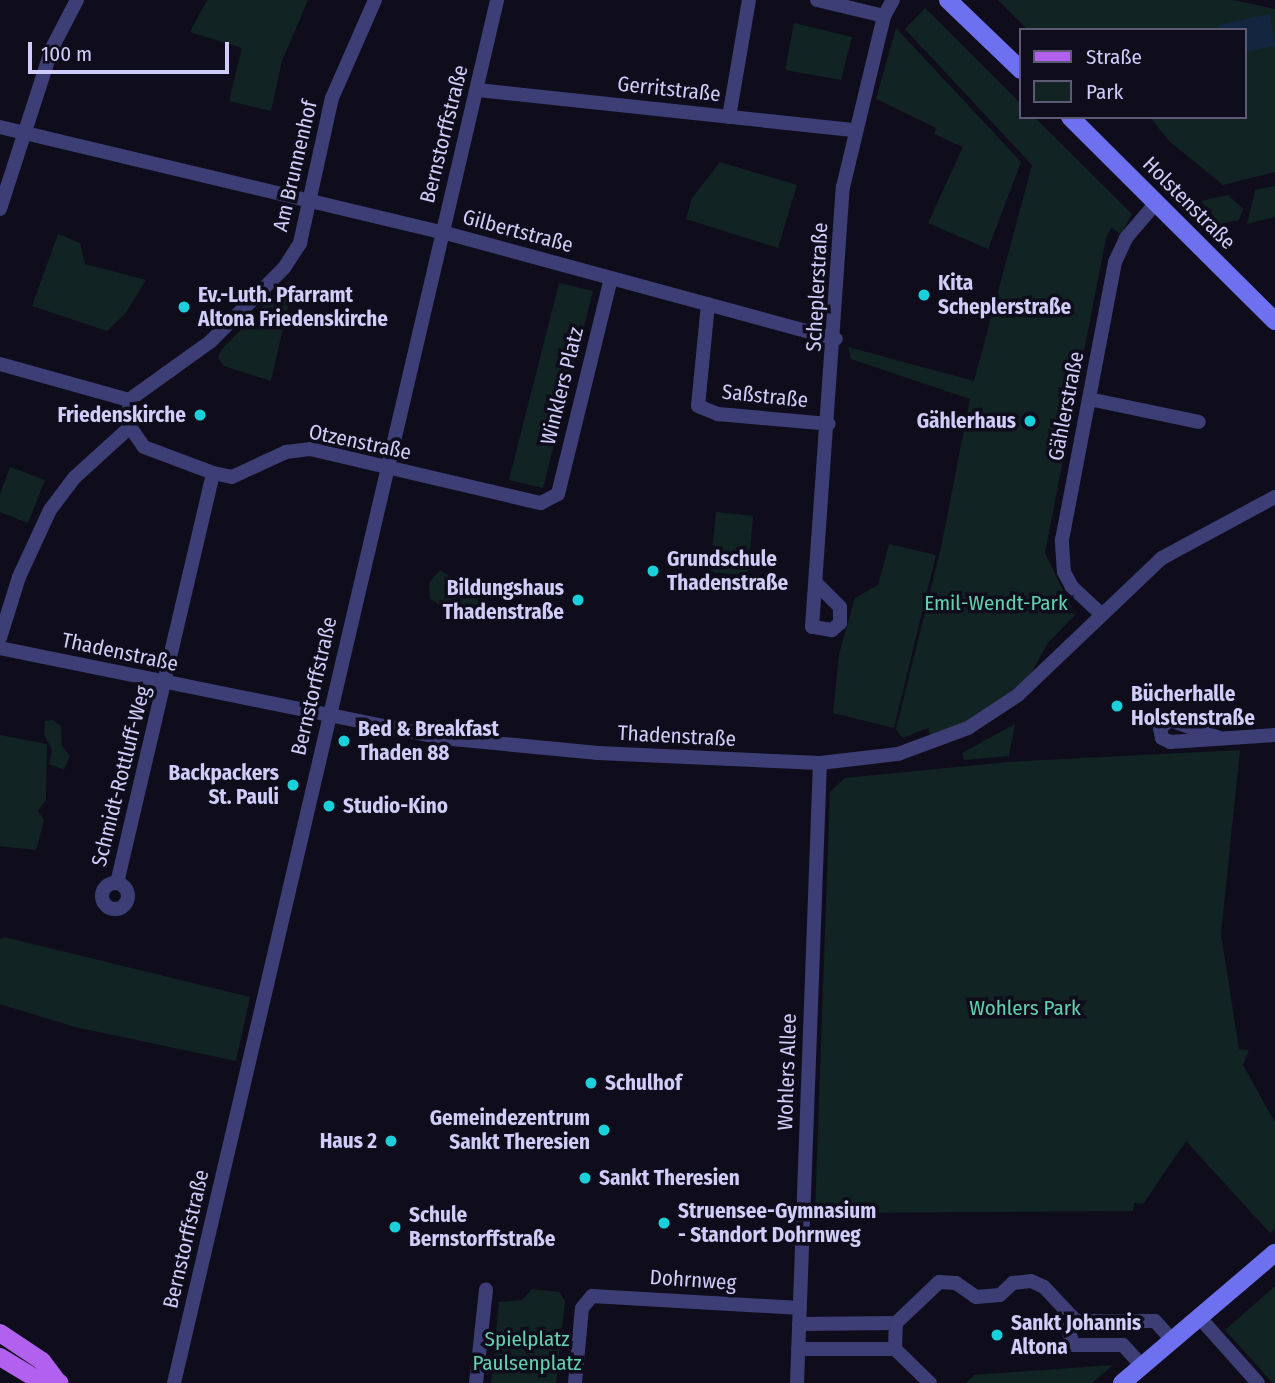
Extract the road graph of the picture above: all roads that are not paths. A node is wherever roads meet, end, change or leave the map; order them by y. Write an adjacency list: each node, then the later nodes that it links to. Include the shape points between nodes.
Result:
1 (77, 0): 15 (street, via 52,48)
2 (374, 0): 16 (street, Am Brunnenhof, via 332,99)
3 (498, 0): 10 (street, Bernstorffstraße)
4 (749, 0): 11 (street)
5 (817, 0): 8 (street)
6 (893, 0): 8 (street, Scheplerstraße)
7 (948, 0): 9 (main road)
8 (884, 16): 14 (street, Scheplerstraße)
9 (1020, 69)
10 (478, 90): 11 (street, Gerritstraße); 19 (street, Bernstorffstraße)
11 (729, 117): 14 (street, Gerritstraße)
12 (1072, 119): 17 (main road, Holstenstraße)
13 (0, 127): 15 (street, Gilbertstraße)
14 (855, 130): 23 (street, Scheplerstraße, via 843,187)
15 (24, 131): 16 (street, Gilbertstraße); 18 (street)
16 (309, 201): 19 (street, Gilbertstraße); 26 (street, Am Brunnenhof, via 300,243 284,268 205,346)
17 (1156, 204): 22 (main road, Holstenstraße); 25 (street, Gählerstraße, via 1126,238 1115,262)
18 (0, 209)
19 (442, 232): 20 (street, Gilbertstraße); 30 (street, Bernstorffstraße)
20 (611, 278): 21 (street, Gilbertstraße); 33 (street, Winklers Platz, via 558,494)
21 (708, 304): 23 (street, Gilbertstraße); 28 (street, Saßstraße, via 698,406 718,414)
22 (1275, 321)
23 (836, 339): 28 (street, Scheplerstraße)
24 (0, 364): 26 (street)
25 (1089, 399): 27 (street); 35 (street, Gählerstraße, via 1060,558 1072,587)
26 (129, 400): 29 (street)
27 (1199, 422)
28 (829, 424): 34 (street, Scheplerstraße)
29 (130, 427): 31 (street, Otzenstraße, via 144,447 157,455); 36 (street, via 74,478 38,528)
30 (388, 468): 31 (street, Otzenstraße, via 297,449 244,474); 33 (street, Otzenstraße, via 541,503); 39 (street, Bernstorffstraße)
31 (213, 473): 38 (street, Schmidt-Rottluff-Weg)
32 (1275, 497): 35 (street, Thadenstraße, via 1161,558)
33 (551, 501)
34 (816, 583)
35 (1101, 614): 42 (street, Thadenstraße, via 1018,695 968,728 898,754)
36 (0, 638)
37 (0, 648): 38 (street, Thadenstraße)
38 (165, 683): 39 (street, Thadenstraße); 43 (street, Schmidt-Rottluff-Weg)
39 (329, 715): 42 (street, Thadenstraße, via 479,743 598,754); 58 (street, Bernstorffstraße)
40 (1275, 734): 41 (street)
41 (1220, 738)
42 (820, 763): 46 (street, Wohlers Allee)
43 (117, 883)
44 (1275, 1253): 47 (main road)
45 (486, 1290): 59 (street)
46 (800, 1308): 50 (street, Wohlers Allee); 60 (street, Dohrnweg, via 600,1295 586,1301)
47 (1200, 1318): 52 (main road); 64 (street)
48 (1076, 1321): 49 (street, via 1044,1287 1031,1281 1013,1283 1000,1295 976,1297 951,1281 929,1286); 52 (street, via 1155,1321); 56 (street, via 1068,1328 1073,1345 1124,1345)
49 (895, 1323): 50 (street); 54 (street)
50 (799, 1324): 53 (street, Wohlers Allee)
51 (0, 1333): 57 (main road, via 41,1361)
52 (1172, 1340): 56 (main road)
53 (798, 1349): 54 (street); 61 (street, Wohlers Allee)
54 (895, 1349): 62 (street)
55 (0, 1357): 57 (main road, via 35,1378)
56 (1142, 1366): 63 (main road)
57 (58, 1382)
58 (174, 1383)
59 (476, 1383)
60 (575, 1383)
61 (797, 1383)
62 (930, 1383)
63 (1122, 1383)
64 (1258, 1383)

